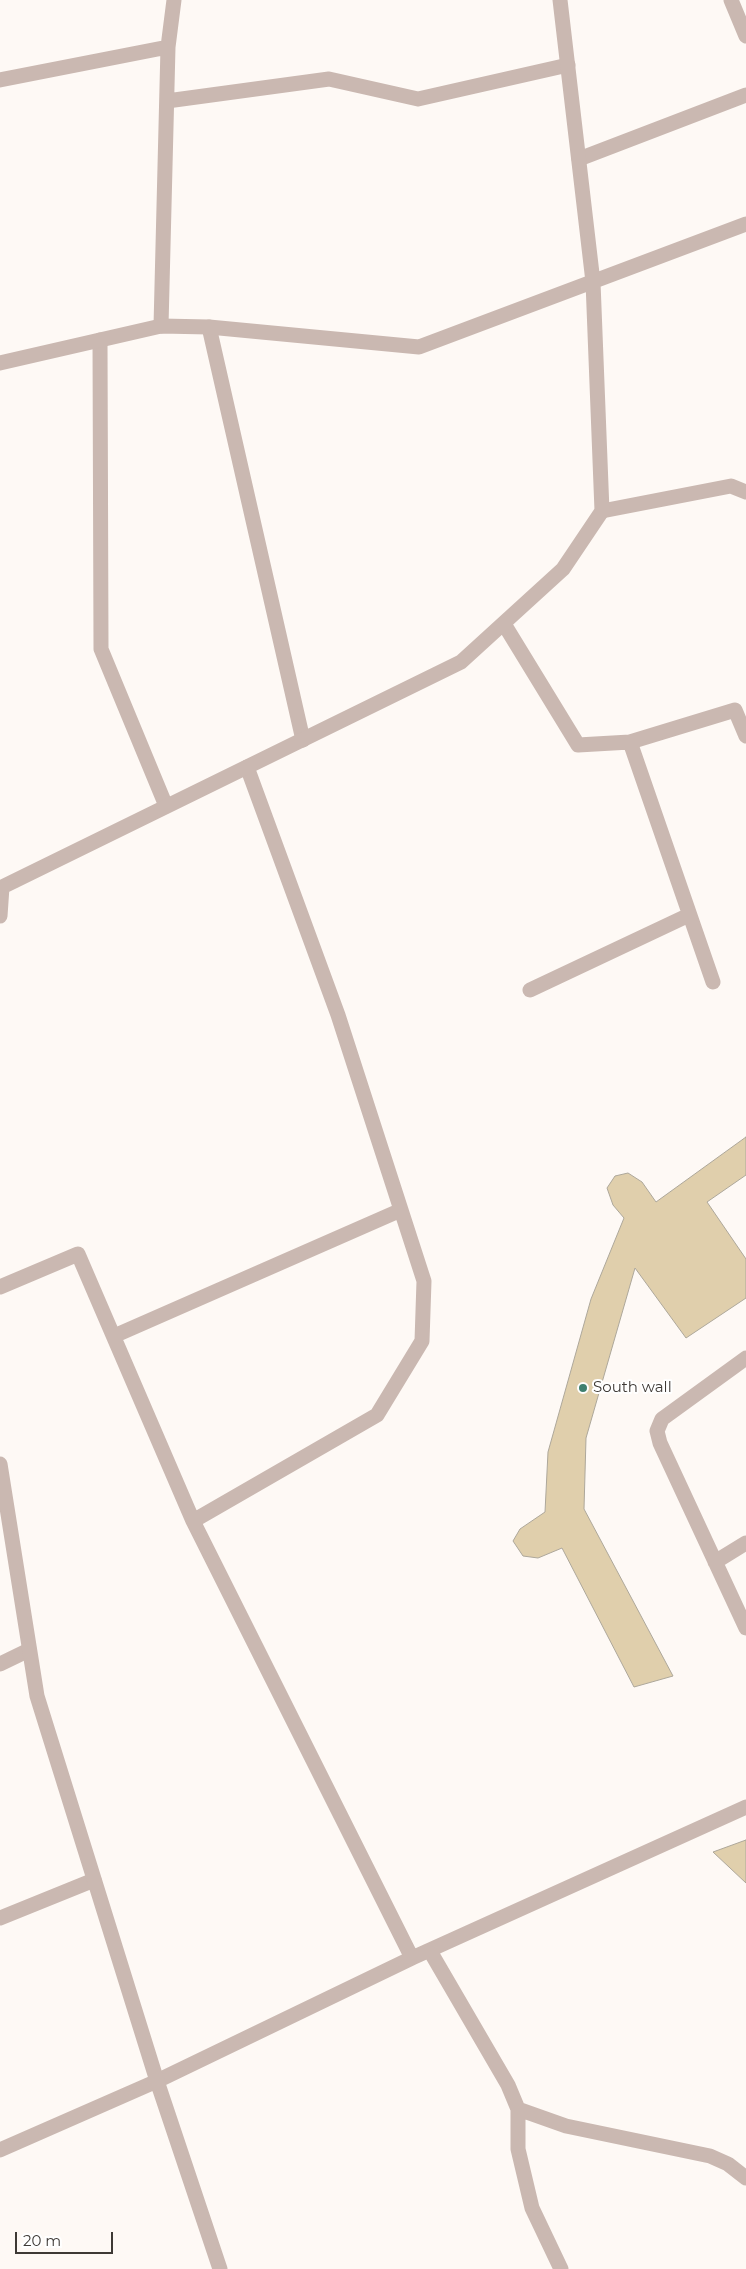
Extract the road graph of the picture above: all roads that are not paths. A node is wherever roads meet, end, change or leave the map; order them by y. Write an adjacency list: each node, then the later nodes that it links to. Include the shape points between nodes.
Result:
1 (174, 0): 5 (street)
2 (560, 0): 6 (street)
3 (731, 0): 4 (street)
4 (746, 36)
5 (168, 47): 7 (street); 9 (street)
6 (568, 65): 9 (street, via 418,99 329,79); 10 (street)
7 (0, 80)
8 (746, 96): 10 (street)
9 (167, 101): 13 (street)
10 (579, 159): 12 (street)
11 (746, 224): 12 (street)
12 (593, 282): 14 (street, via 419,347); 18 (street)
13 (161, 326): 14 (street); 15 (street)
14 (209, 327): 21 (street)
15 (100, 340): 16 (street); 24 (street, via 101,649)
16 (0, 363)
17 (746, 492): 18 (street, via 731,486)
18 (602, 511): 19 (street, via 563,569)
19 (504, 624): 21 (street, via 461,662); 22 (street, via 578,745)
20 (746, 736): 22 (street, via 735,710)
21 (303, 740): 23 (street)
22 (630, 742): 26 (street)
23 (247, 767): 24 (street); 30 (street, via 338,1015)
24 (166, 806): 25 (street)
25 (1, 885): 27 (street)
26 (689, 915): 28 (street); 29 (street)
27 (0, 916)
28 (713, 982)
29 (530, 990)
30 (401, 1210): 32 (street); 35 (street, via 424,1281 422,1341 377,1415)
31 (0, 1287): 32 (street, via 78,1254)
32 (114, 1336): 35 (street)
33 (746, 1358): 37 (street, via 662,1419 657,1430)
34 (0, 1464): 39 (street)
35 (193, 1521): 45 (street)
36 (746, 1543): 37 (street)
37 (715, 1562): 38 (street)
38 (746, 1628)
39 (30, 1650): 40 (street); 42 (street, via 36,1696)
40 (0, 1664)
41 (746, 1807): 44 (street)
42 (94, 1880): 43 (street); 46 (street)
43 (0, 1918)
44 (430, 1951): 45 (street); 47 (street, via 508,2084)
45 (412, 1958): 46 (street)
46 (157, 2081): 48 (street); 50 (street)
47 (518, 2109): 49 (street, via 566,2126 710,2156 728,2164); 51 (street, via 518,2149 532,2208)
48 (0, 2150)
49 (746, 2178)
50 (220, 2269)
51 (561, 2269)

